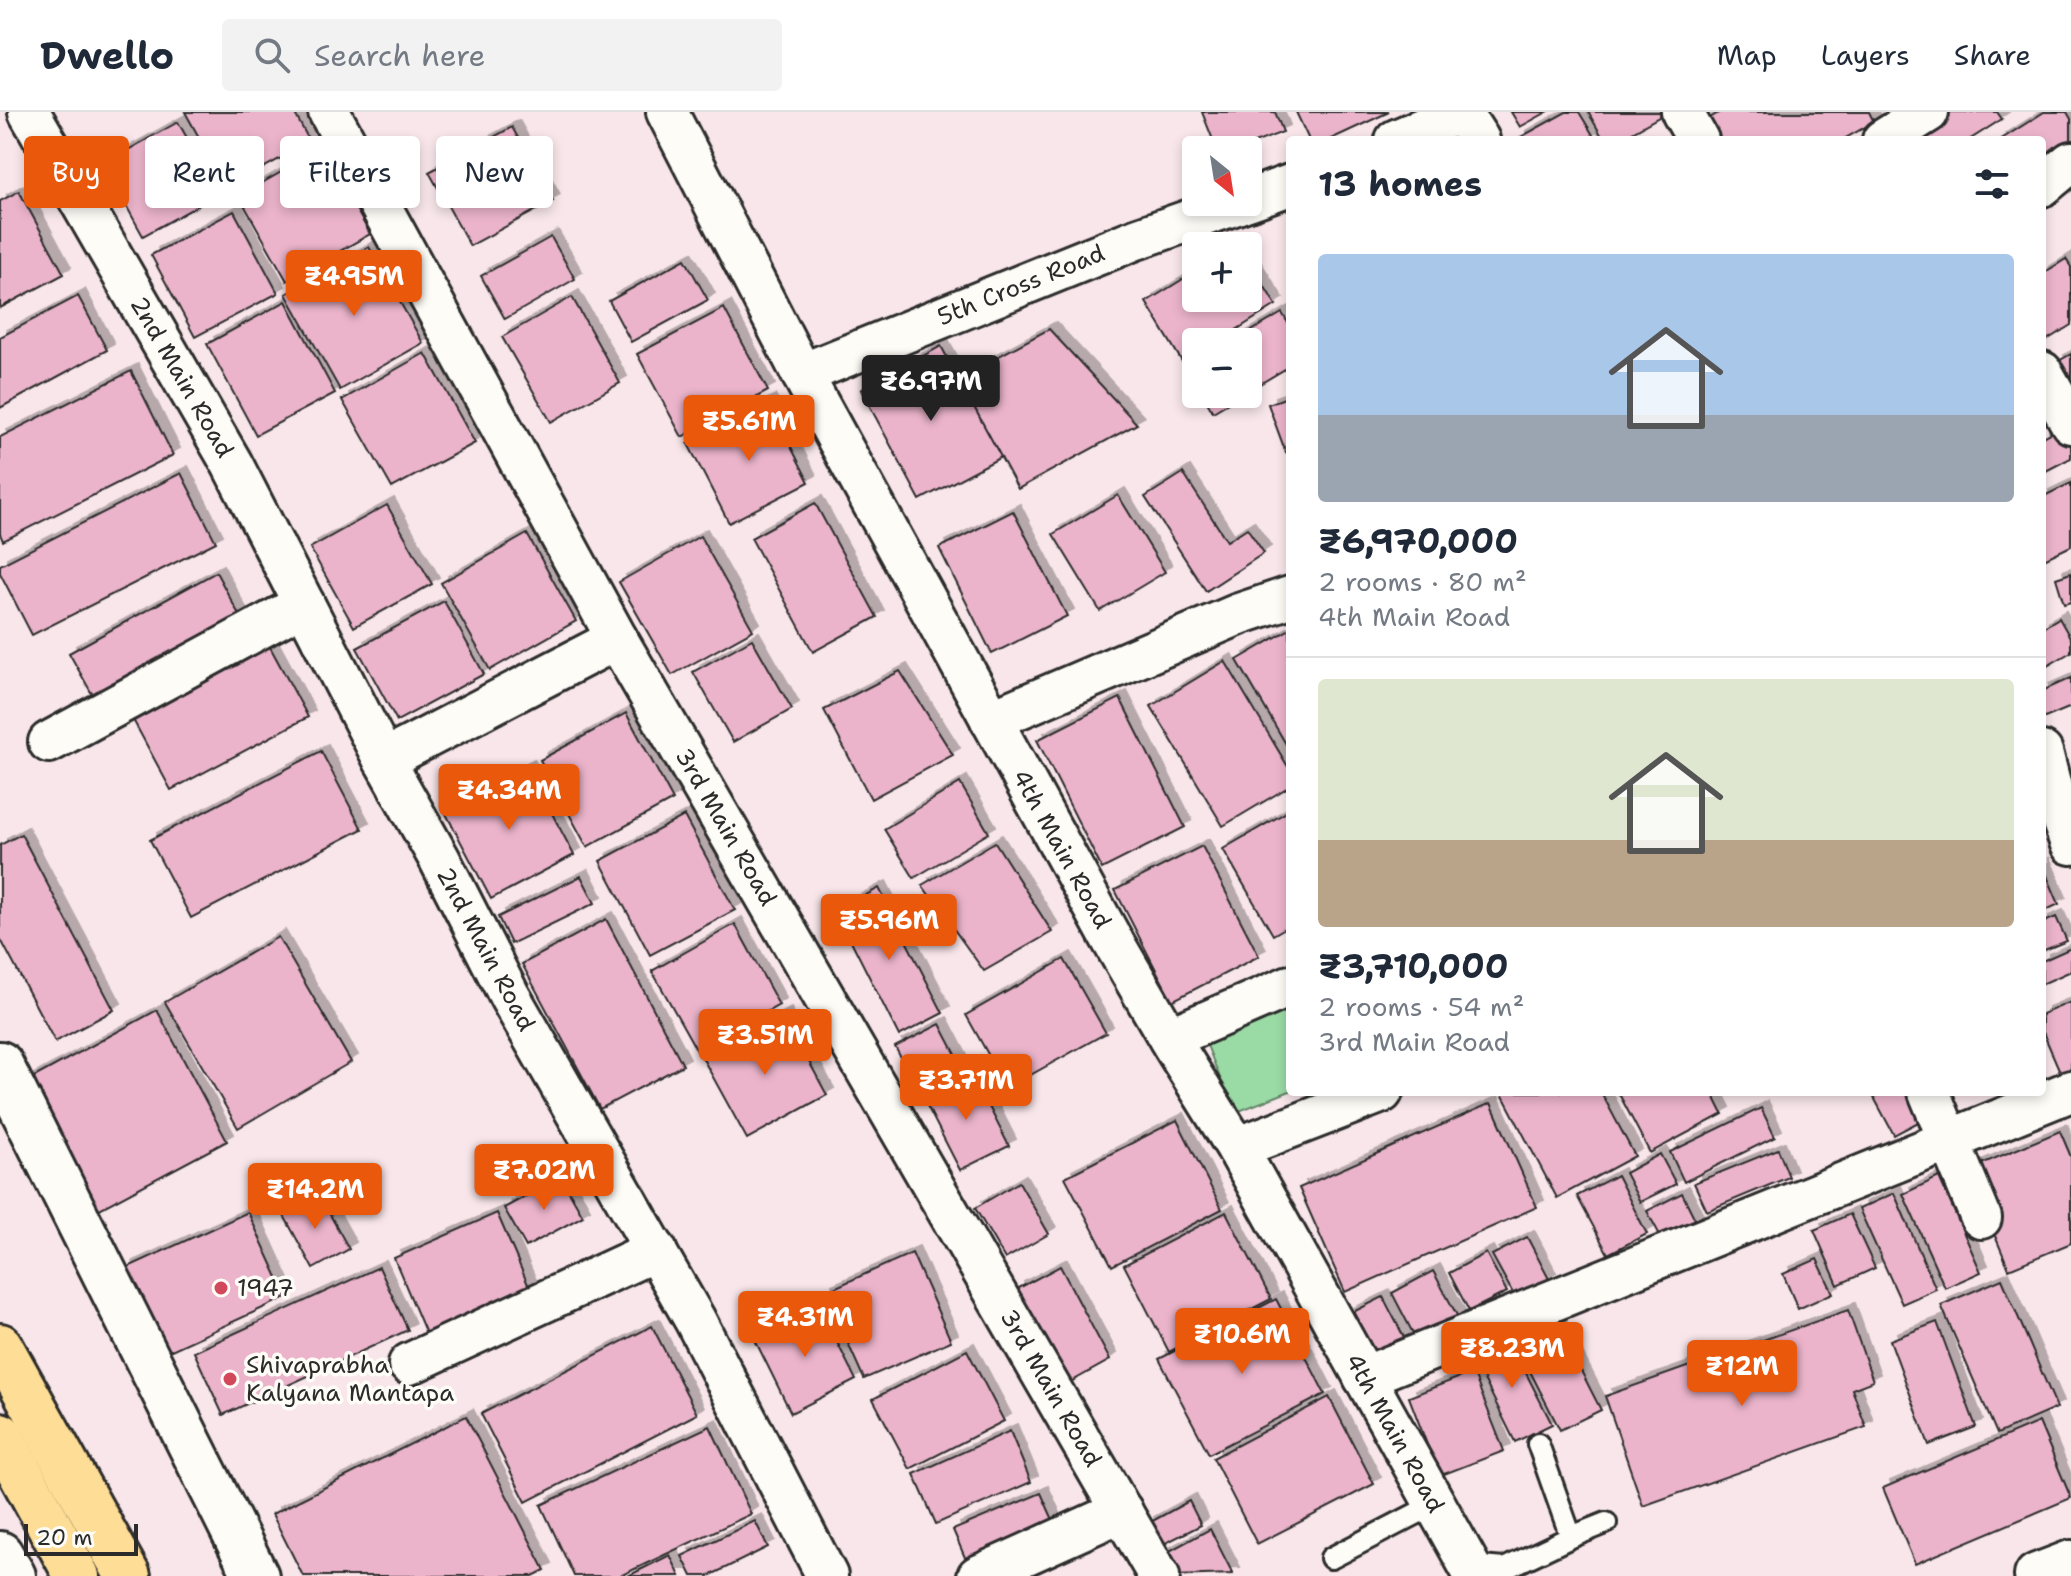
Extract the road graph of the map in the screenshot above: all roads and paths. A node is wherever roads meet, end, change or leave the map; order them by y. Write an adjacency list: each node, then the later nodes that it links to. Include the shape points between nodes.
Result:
1 (29, 112): 18 (street, 2nd Main Road, via 232,464)
2 (329, 112): 19 (street, 3rd Main Road)
3 (667, 112): 14 (street, 4th Main Road)
4 (1461, 112): 6 (street); 7 (street)
5 (1682, 112): 8 (street)
6 (1405, 136)
7 (1476, 136)
8 (1696, 136)
9 (2071, 162): 10 (street)
10 (2046, 183)
11 (1286, 186): 12 (street)
12 (1262, 195)
13 (1202, 216): 14 (street, 5th Cross Road)
14 (802, 374): 20 (street, 4th Main Road)
15 (2046, 379): 16 (street)
16 (2071, 423)
17 (1286, 598): 20 (street)
18 (304, 604): 21 (street); 22 (street, 2nd Main Road)
19 (617, 639): 22 (street); 41 (street, 3rd Main Road)
20 (991, 720): 26 (street, 4th Main Road)
21 (49, 742)
22 (384, 760): 34 (street, 2nd Main Road, via 510,997)
23 (2046, 768): 24 (street)
24 (2071, 844)
25 (1286, 988): 26 (street)
26 (1169, 1038): 32 (street, 4th Main Road)
27 (0, 1064): 51 (street)
28 (2071, 1091): 31 (street)
29 (1372, 1096): 32 (street)
30 (1931, 1096): 31 (street)
31 (1948, 1141): 33 (street); 37 (street)
32 (1237, 1148): 37 (street, 4th Main Road)
33 (1981, 1218)
34 (656, 1250): 36 (street); 52 (street, 2nd Main Road)
35 (0, 1346): 50 (main road)
36 (409, 1364)
37 (1364, 1377): 40 (street, 4th Main Road)
38 (0, 1435): 49 (main road)
39 (1538, 1444): 43 (lane)
40 (1435, 1504): 45 (lane); 47 (street, 4th Main Road)
41 (1122, 1511): 53 (street); 54 (street, 3rd Main Road)
42 (1606, 1523): 43 (lane)
43 (1571, 1537): 47 (lane, via 1504,1569)
44 (0, 1554): 48 (street)
45 (1331, 1558)
46 (2071, 1563): 55 (street)
47 (1472, 1571)
48 (13, 1576)
49 (77, 1576)
50 (128, 1576)
51 (256, 1576)
52 (827, 1576)
53 (978, 1576)
54 (1159, 1576)
55 (2037, 1576)

